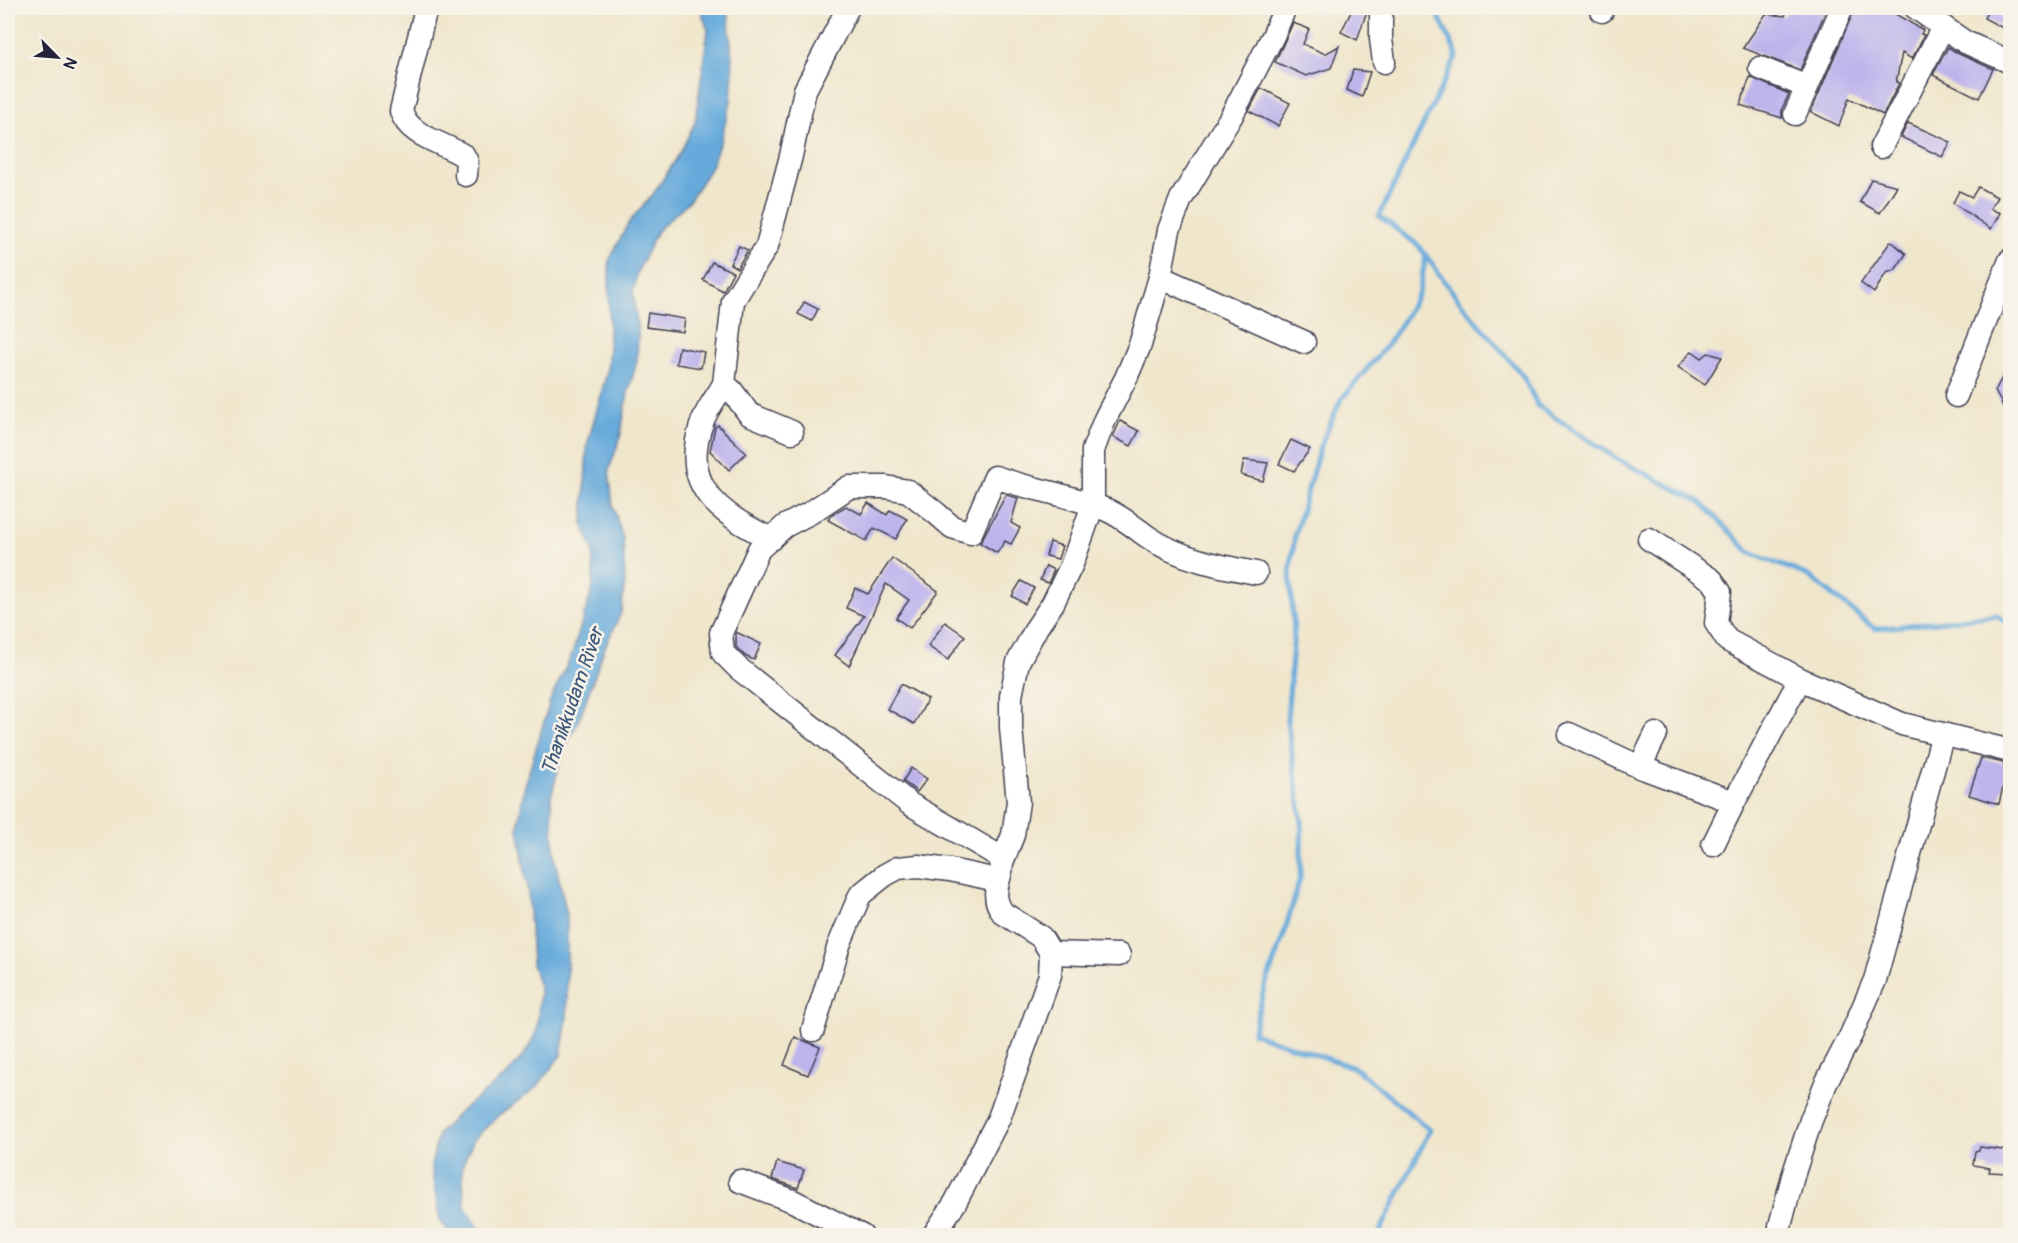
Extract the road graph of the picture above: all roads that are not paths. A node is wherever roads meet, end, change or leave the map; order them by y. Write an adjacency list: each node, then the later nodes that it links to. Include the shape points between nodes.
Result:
1 (426, 8): 14 (street, via 401,111 405,122 415,131 464,156)
2 (848, 8): 18 (street, via 805,90 767,246 733,301)
3 (1285, 8): 16 (street, via 1232,115 1181,199 1169,231)
4 (1381, 8): 8 (street)
5 (1842, 8): 11 (street)
6 (1916, 8): 7 (street)
7 (1943, 27): 9 (street, via 1965,42); 13 (street)
8 (1384, 62)
9 (2010, 62)
10 (1760, 68): 11 (street)
11 (1807, 87): 12 (street)
12 (1795, 114)
13 (1881, 147)
14 (466, 175)
15 (2010, 260): 19 (street)
16 (1160, 277): 17 (street); 21 (street, via 1140,345 1093,450)
17 (1304, 342)
18 (724, 384): 20 (street, via 749,414); 22 (street, via 703,420 694,459 701,485 720,509)
19 (1956, 396)
20 (792, 432)
21 (1093, 505): 22 (street, via 995,477 971,533 952,528 908,491 849,487 785,526); 24 (street, via 1130,522 1148,537 1178,552 1208,564); 33 (street, via 1072,564 1018,662 1011,696 1018,802 1013,836)
22 (771, 539): 33 (street, via 759,549 736,597 721,633 723,653 910,804 997,855)
23 (1648, 539): 25 (street, via 1712,580 1720,592 1716,623 1726,640)
24 (1256, 573)
25 (1800, 679): 28 (street, via 1902,724); 31 (street)
26 (1569, 734): 30 (street)
27 (1656, 734): 30 (street)
28 (1943, 734): 29 (street); 40 (street, via 1875,980 1811,1120)
29 (2010, 751)
30 (1640, 767): 31 (street)
31 (1734, 802): 32 (street)
32 (1713, 845)
33 (1000, 870): 34 (street, via 998,907 1041,937); 36 (street, via 898,868 860,895 839,945)
34 (1051, 952): 35 (street); 39 (street, via 1050,975 999,1118 956,1203)
35 (1119, 955)
36 (813, 1030)
37 (740, 1181): 38 (street, via 793,1201)
38 (861, 1236)
39 (933, 1236)
40 (1780, 1236)

